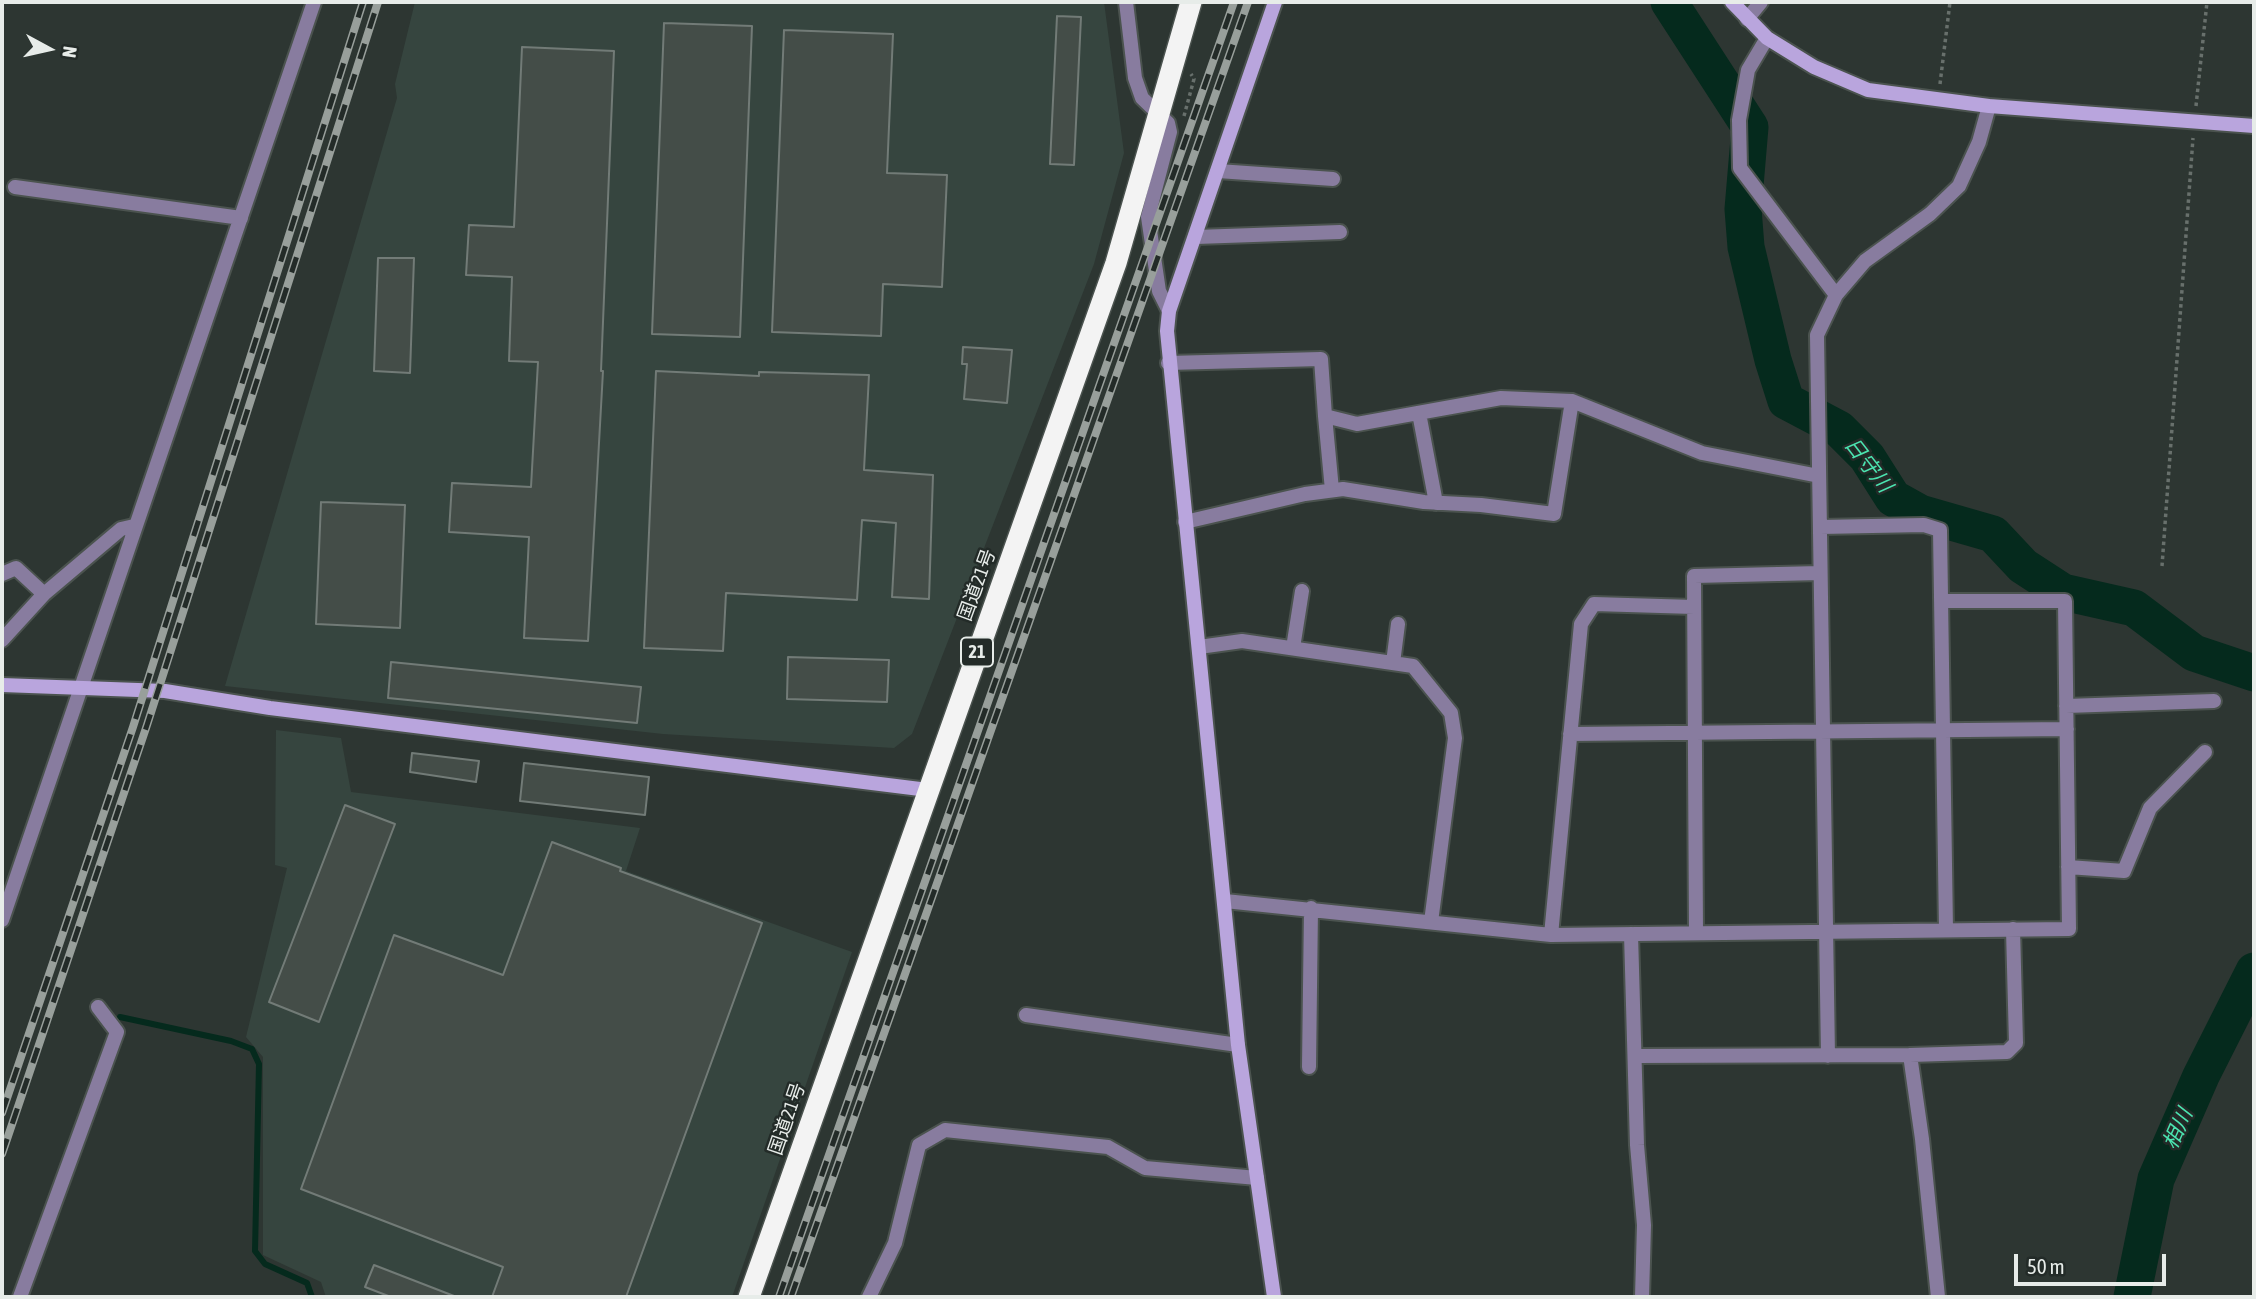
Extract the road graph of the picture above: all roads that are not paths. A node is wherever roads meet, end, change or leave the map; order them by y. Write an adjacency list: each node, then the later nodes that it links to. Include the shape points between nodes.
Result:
1 (314, 2): 15 (street)
2 (1126, 2): 10 (street, via 1135,79 1142,98)
3 (1191, 2): 10 (highway, 国道21号 / 21)
4 (1275, 2): 12 (street)
5 (1732, 2): 7 (street)
6 (1761, 2): 7 (street)
7 (1747, 19): 8 (street)
8 (1768, 38): 9 (street, via 1814,66 1868,90); 18 (street, via 1748,70 1739,120 1740,168)
9 (1989, 106): 11 (street); 18 (street, via 1959,186 1930,214 1865,261)
10 (1158, 114): 19 (street, via 1168,123 1170,138 1148,217 1159,291); 51 (highway, 国道21号 / 21, via 1116,263)
11 (2254, 126)
12 (1218, 171): 13 (street); 17 (street)
13 (1333, 179)
14 (15, 187): 15 (street)
15 (242, 218): 28 (street)
16 (1340, 232): 17 (street)
17 (1196, 237): 19 (street)
18 (1836, 295): 24 (street, via 1817,335)
19 (1169, 311): 20 (street)
20 (1168, 363): 23 (street, via 1321,359); 27 (street)
21 (1572, 401): 22 (street, via 1501,398); 24 (street, via 1702,453); 26 (street, via 1554,514)
22 (1419, 413): 23 (street, via 1357,424); 26 (street)
23 (1325, 416): 25 (street)
24 (1819, 476): 29 (street)
25 (1332, 490): 26 (street); 27 (street)
26 (1436, 503)
27 (1185, 522): 38 (street)
28 (134, 526): 33 (street, via 121,529); 42 (street)
29 (1820, 527): 30 (street); 34 (street, via 1924,525 1940,530)
30 (1820, 573): 35 (street, via 1694,576); 47 (street)
31 (2, 574): 33 (street, via 16,568)
32 (1302, 591): 39 (street)
33 (44, 594): 37 (street)
34 (1941, 601): 44 (street, via 2065,601); 46 (street)
35 (1694, 607): 48 (street); 49 (street, via 1594,604 1581,624)
36 (1398, 624): 40 (street)
37 (2, 640)
38 (1199, 647): 39 (street, via 1241,640); 53 (street)
39 (1293, 648): 40 (street)
40 (1393, 663): 56 (street, via 1413,666 1451,713 1455,738)
41 (2, 685): 42 (street)
42 (81, 686): 51 (street, via 165,691); 55 (street)
43 (2214, 701): 44 (street)
44 (2066, 706): 45 (street)
45 (2067, 729): 46 (street); 52 (street)
46 (1943, 731): 47 (street); 58 (street)
47 (1823, 732): 48 (street); 59 (street)
48 (1695, 733): 49 (street); 60 (street)
49 (1570, 734): 62 (street)
50 (2205, 752): 52 (street, via 2150,808 2124,871)
51 (928, 790): 72 (highway, 国道21号 / 21)
52 (2068, 867): 57 (street, via 2069,929)
53 (1225, 901): 54 (street); 65 (street)
54 (1311, 908): 56 (street); 69 (street)
55 (2, 920)
56 (1431, 922): 62 (street)
57 (2013, 929): 58 (street); 66 (street, via 2016,1043 2007,1052)
58 (1946, 930): 59 (street)
59 (1826, 932): 60 (street); 68 (street)
60 (1696, 933): 61 (street)
61 (1631, 934): 62 (street); 67 (street)
62 (1551, 935)
63 (98, 1007): 71 (street, via 117,1032)
64 (1026, 1015): 65 (street)
65 (1238, 1045): 70 (street)
66 (1910, 1055): 68 (street); 76 (street)
67 (1636, 1056): 68 (street); 75 (street, via 1644,1225)
68 (1828, 1056)
69 (1309, 1067)
70 (1257, 1178): 73 (street, via 1145,1168 1108,1146 945,1130 919,1144 895,1243); 74 (street)
71 (20, 1297)
72 (749, 1297)
73 (869, 1297)
74 (1274, 1297)
75 (1642, 1297)
76 (1938, 1297)

